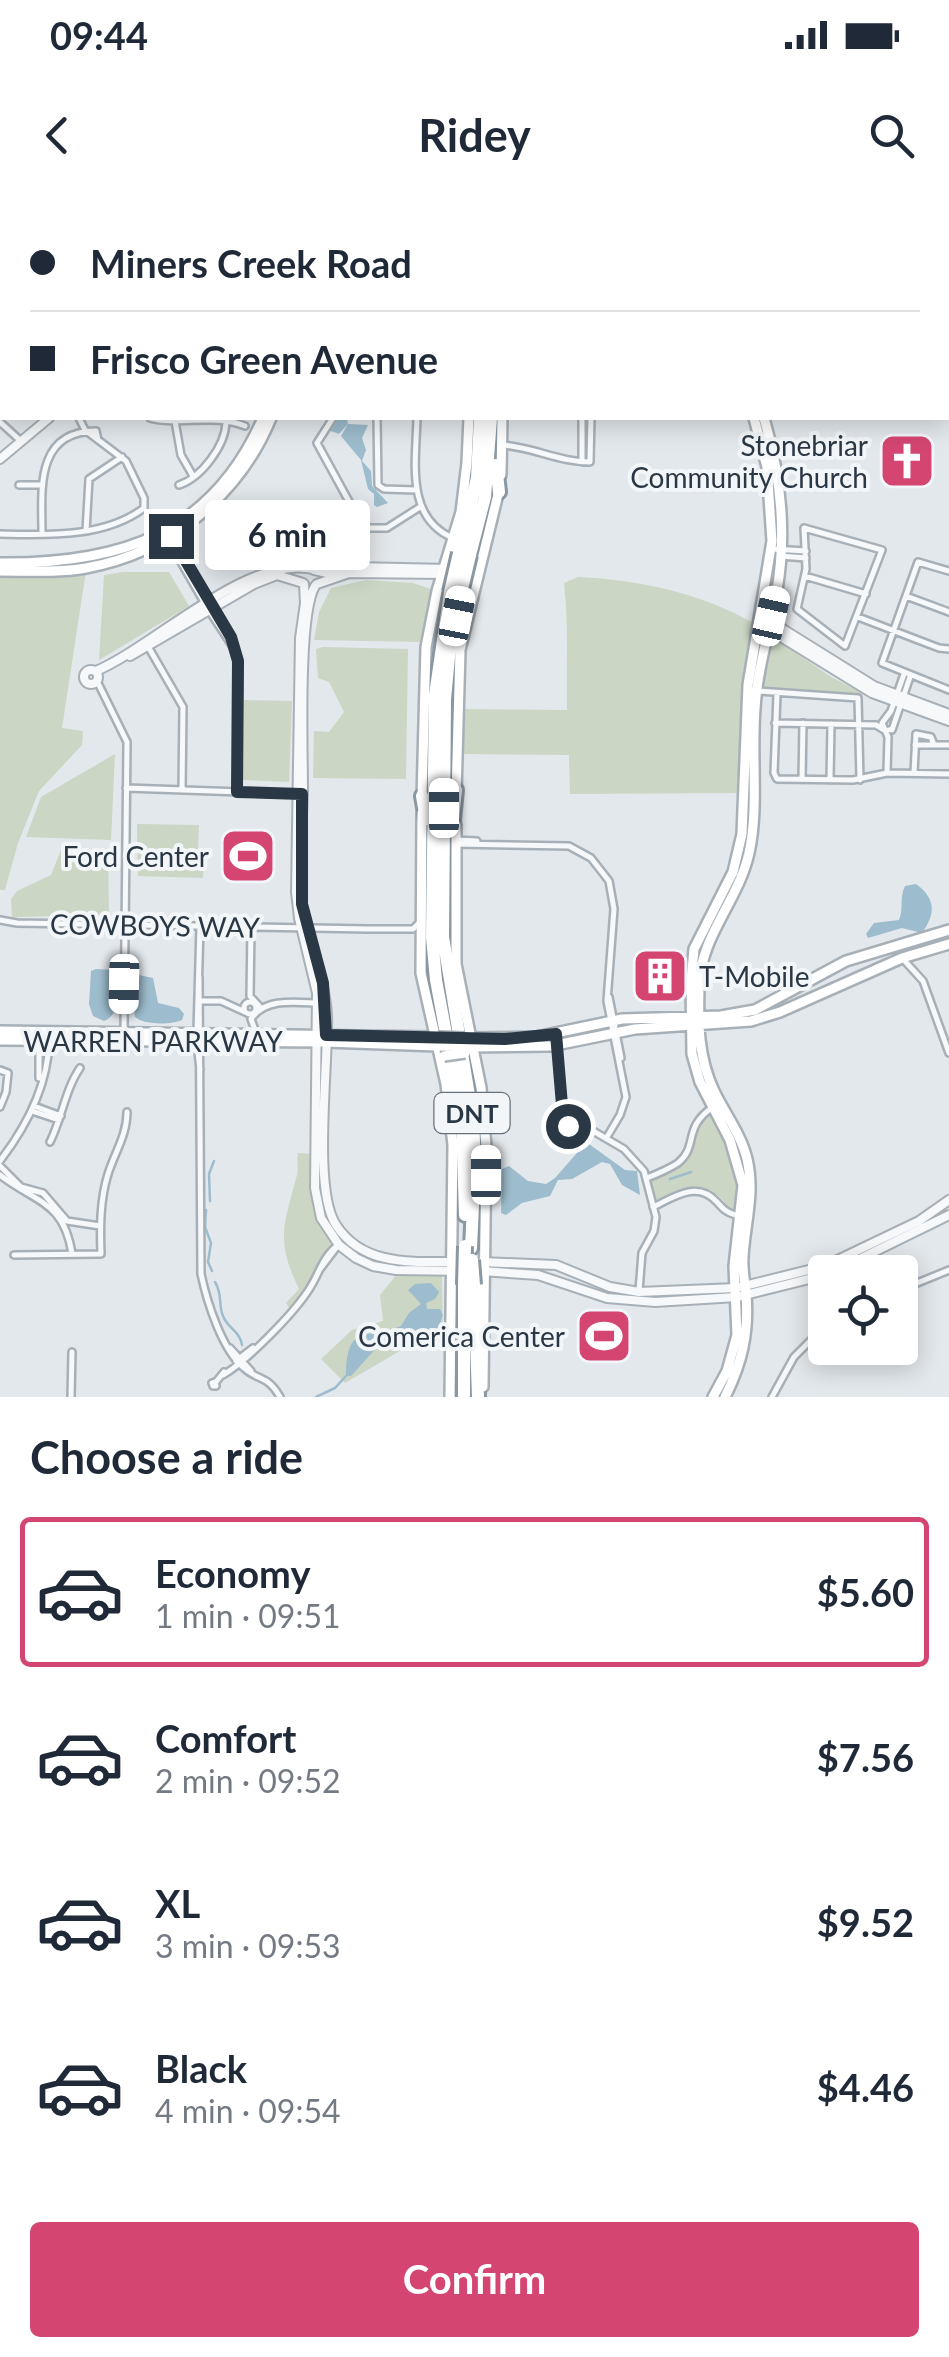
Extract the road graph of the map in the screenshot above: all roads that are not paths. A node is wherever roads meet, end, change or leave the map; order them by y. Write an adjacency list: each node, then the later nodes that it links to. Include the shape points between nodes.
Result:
1 (47, 420): 25 (street)
2 (80, 420): 23 (street)
3 (167, 420): 19 (street)
4 (180, 420): 19 (street)
5 (204, 420): 21 (street)
6 (266, 420): 24 (main road)
7 (332, 420): 42 (street, via 318,443 352,507)
8 (377, 420): 37 (street, via 378,485)
9 (416, 420): 37 (street)
10 (474, 420): 40 (highway)
11 (474, 420): 49 (highway, DNT, via 477,478)
12 (496, 420): 49 (highway, DNT, via 485,497)
13 (496, 420): 27 (main road)
14 (496, 420): 38 (highway)
15 (582, 420): 29 (street)
16 (591, 420): 28 (street)
17 (755, 420): 26 (main road)
18 (764, 420): 26 (main road)
19 (175, 421): 33 (street)
20 (0, 422): 25 (street)
21 (226, 423): 22 (street); 33 (street, via 223,442)
22 (245, 426)
23 (85, 430): 30 (street); 34 (street, via 48,457)
24 (259, 436): 39 (main road); 39 (main road, via 231,488)
25 (22, 442): 31 (street)
26 (766, 444): 48 (main road)
27 (502, 446): 32 (street); 38 (main road)
28 (590, 448): 29 (street); 32 (street, via 590,462)
29 (582, 449): 32 (street)
30 (122, 456): 43 (street, via 89,480); 43 (street, via 146,505)
31 (0, 459)
32 (582, 462)
33 (193, 476): 35 (street)
34 (42, 485): 36 (street); 45 (street)
35 (179, 485)
36 (19, 486)
37 (416, 490): 41 (street)
38 (498, 492): 49 (main road)
39 (218, 493): 46 (main road)
40 (462, 500): 47 (main road)
41 (420, 507): 42 (street, via 387,528); 47 (street, via 434,527)
42 (343, 528): 52 (street)
43 (86, 531): 45 (street)
44 (0, 534): 45 (street)
45 (42, 534)
46 (168, 535): 51 (main road, via 91,559); 55 (main road, via 138,553 84,568); 65 (street)
47 (454, 538): 49 (main road)
48 (776, 553): 50 (street); 68 (main road)
49 (466, 555): 56 (main road); 58 (main road); 62 (highway, DNT, bridge)
50 (806, 555): 59 (street); 63 (street, via 804,528 882,550)
51 (0, 563)
52 (343, 568): 53 (street); 54 (street)
53 (314, 570): 60 (street, via 304,572); 61 (street, via 320,576); 65 (street, via 270,571)
54 (380, 570): 56 (street); 61 (street)
55 (0, 571)
56 (443, 571): 58 (street); 62 (main road)
57 (949, 571): 64 (street, via 918,562)
58 (479, 575): 62 (main road)
59 (804, 576): 63 (street); 67 (street, via 796,609 845,646)
60 (303, 584): 61 (street); 65 (street, via 273,576); 70 (street)
61 (316, 585): 70 (street)
62 (455, 592): 98 (main road, via 463,631); 101 (main road, via 423,680); 117 (highway, DNT, via 446,699); 136 (highway, DNT, via 438,653 434,713)
63 (866, 594): 67 (street)
64 (906, 596): 66 (street); 69 (street)
65 (209, 606): 71 (street); 99 (street, via 238,661)
66 (949, 612)
67 (858, 617): 69 (street)
68 (768, 624): 75 (main road); 75 (main road); 78 (street); 78 (street, via 858,686)
69 (894, 629): 72 (street); 73 (street, via 882,663)
70 (304, 630): 100 (street)
71 (146, 644): 74 (street); 97 (street, via 182,707)
72 (949, 649)
73 (907, 676): 76 (street); 78 (street)
74 (96, 679): 96 (street, via 126,742)
75 (752, 690): 77 (street); 126 (main road, via 737,874 692,961)
76 (949, 690)
77 (777, 694): 81 (street); 84 (street, via 858,698)
78 (897, 700): 79 (street); 80 (street); 86 (street)
79 (949, 718)
80 (884, 720): 85 (street); 86 (street, via 890,719)
81 (775, 723): 82 (street); 93 (street, via 775,778)
82 (803, 724): 83 (street); 93 (street)
83 (831, 724): 84 (street); 94 (street)
84 (859, 724): 85 (street); 95 (street)
85 (876, 724): 86 (street)
86 (890, 727): 90 (street)
87 (915, 745): 88 (street); 88 (street, via 919,733); 91 (street)
88 (934, 745): 89 (street)
89 (949, 745)
90 (887, 772): 91 (street); 95 (street)
91 (914, 773): 92 (street)
92 (949, 774)
93 (802, 780): 94 (street)
94 (830, 780): 95 (street)
95 (860, 780)
96 (126, 788): 97 (street); 107 (street)
97 (182, 790): 99 (street)
98 (456, 790): 102 (main road); 117 (highway)
99 (237, 792): 100 (street)
100 (300, 794): 103 (street)
101 (422, 796): 111 (main road); 136 (highway, via 426,936)
102 (455, 842): 127 (street, via 560,844 598,865 614,902); 137 (main road, via 455,947)
103 (299, 859): 104 (street); 105 (street)
104 (296, 884): 105 (street); 110 (street)
105 (302, 899): 110 (street)
106 (0, 923): 107 (street, COWBOYS WAY)
107 (125, 924): 108 (street, COWBOYS WAY); 132 (street)
108 (200, 926): 109 (street, COWBOYS WAY); 119 (street)
109 (251, 926): 110 (street, COWBOYS WAY); 123 (street)
110 (304, 928): 111 (street, COWBOYS WAY); 116 (street)
111 (418, 929): 136 (main road)
112 (949, 930): 114 (main road, WARREN PARKWAY)
113 (949, 944): 115 (main road, WARREN PARKWAY)
114 (900, 946): 115 (main road); 118 (main road, WARREN PARKWAY, via 846,961)
115 (902, 958): 120 (main road, WARREN PARKWAY); 142 (street, via 923,981)
116 (317, 970): 121 (street); 135 (street, via 326,1002)
117 (448, 982): 164 (highway, DNT, via 474,1130)
118 (794, 991): 120 (main road); 126 (main road, WARREN PARKWAY, via 754,1010)
119 (199, 1001): 122 (street); 133 (street)
120 (801, 1002): 126 (main road, WARREN PARKWAY, via 750,1021)
121 (318, 1003): 123 (street); 135 (street)
122 (237, 1007): 123 (street); 124 (street)
123 (253, 1007): 124 (street); 125 (street)
124 (245, 1012): 125 (street)
125 (249, 1020): 129 (street); 130 (street)
126 (695, 1021): 127 (main road, WARREN PARKWAY); 145 (main road)
127 (614, 1027): 139 (main road, WARREN PARKWAY); 150 (street, via 625,1103)
128 (0, 1031): 131 (main road, WARREN PARKWAY)
129 (242, 1033): 130 (main road, WARREN PARKWAY); 133 (main road, WARREN PARKWAY)
130 (256, 1034): 135 (main road, WARREN PARKWAY); 140 (main road)
131 (44, 1036): 132 (main road, WARREN PARKWAY); 138 (main road, WARREN PARKWAY); 147 (street)
132 (124, 1036): 133 (main road, WARREN PARKWAY)
133 (199, 1037): 140 (main road, WARREN PARKWAY); 183 (street, via 201,1274 217,1326)
134 (412, 1037): 135 (main road, WARREN PARKWAY); 136 (main road, WARREN PARKWAY); 141 (main road)
135 (322, 1039): 140 (main road, WARREN PARKWAY); 141 (main road, WARREN PARKWAY); 162 (street, via 316,1203 326,1229)
136 (438, 1039): 137 (main road, WARREN PARKWAY, bridge); 137 (main road, bridge); 141 (main road, WARREN PARKWAY); 156 (main road, via 451,1115); 164 (highway, DNT, via 464,1141)
137 (466, 1039): 139 (main road, WARREN PARKWAY); 163 (main road, via 484,1112)
138 (0, 1040)
139 (556, 1040): 150 (street, via 565,1114)
140 (229, 1041)
141 (382, 1046)
142 (949, 1053)
143 (80, 1068): 149 (street)
144 (6, 1071): 146 (street)
145 (717, 1106): 154 (street, via 696,1122 680,1161); 159 (main road, via 747,1159)
146 (0, 1107)
147 (33, 1109): 149 (street); 152 (street)
148 (126, 1112): 160 (street)
149 (60, 1118): 151 (street)
150 (606, 1137): 154 (street)
151 (50, 1142)
152 (0, 1164): 160 (street, via 22,1187 43,1193 67,1221)
153 (0, 1175): 165 (street, via 47,1204 66,1229)
154 (647, 1178): 157 (street)
155 (949, 1200): 161 (street)
156 (452, 1206): 163 (main road, via 458,1254 481,1254); 168 (main road)
157 (654, 1208): 159 (street, via 693,1190 715,1199 724,1212); 178 (street)
158 (949, 1216): 161 (street)
159 (745, 1217): 176 (main road, via 734,1266)
160 (100, 1226): 165 (street, via 101,1254)
161 (892, 1239): 167 (street)
162 (342, 1241): 168 (street, via 396,1265); 183 (street, via 305,1296)
163 (486, 1241): 169 (main road)
164 (469, 1246): 175 (highway, DNT, bridge)
165 (72, 1254): 166 (street)
166 (14, 1255)
167 (861, 1255)
168 (452, 1266): 169 (street); 177 (main road)
169 (486, 1267): 170 (street, via 542,1263); 174 (street); 179 (main road)
170 (569, 1270): 174 (street); 178 (street)
171 (949, 1270): 173 (street)
172 (808, 1277): 176 (street)
173 (918, 1283)
174 (564, 1284): 178 (street, via 607,1298)
175 (469, 1285): 180 (highway, DNT); 188 (highway, DNT); 189 (highway)
176 (741, 1292): 178 (street); 178 (street); 190 (main road, via 735,1345); 191 (main road, via 744,1352)
177 (451, 1296): 179 (main road, via 458,1279 476,1278); 187 (main road)
178 (638, 1297)
179 (484, 1306): 189 (main road)
180 (464, 1309): 187 (highway); 188 (highway, DNT)
181 (808, 1343): 192 (street)
182 (72, 1352): 185 (street)
183 (239, 1360): 184 (street); 186 (street, via 246,1372 270,1381)
184 (216, 1382)
185 (70, 1397)
186 (280, 1397)
187 (453, 1397)
188 (467, 1397)
189 (481, 1397)
190 (714, 1397)
191 (725, 1397)
192 (772, 1397)

